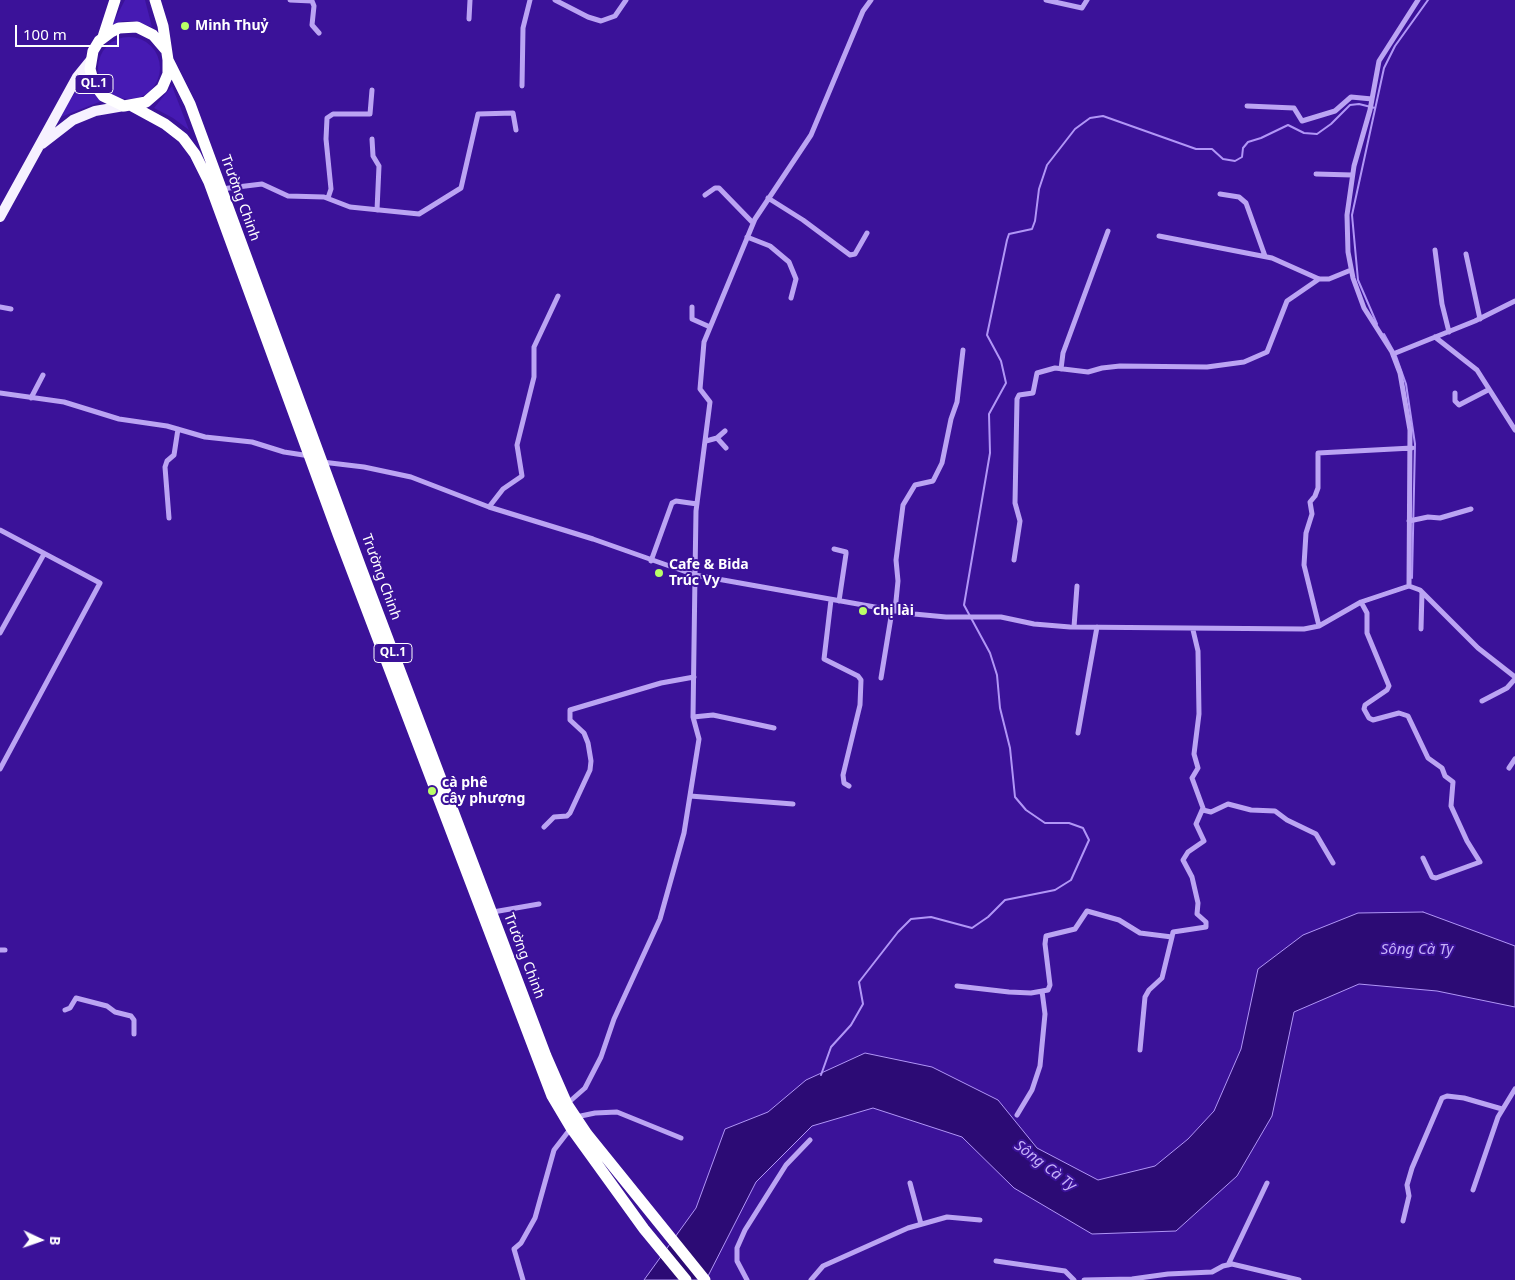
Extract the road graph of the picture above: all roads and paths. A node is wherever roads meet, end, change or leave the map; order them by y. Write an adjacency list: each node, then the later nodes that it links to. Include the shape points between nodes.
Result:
1 (115, 0): 14 (highway, QL.1)
2 (155, 0): 15 (highway, QL.1, via 163,26)
3 (290, 0): 13 (street, via 312,1 312,25)
4 (470, 0): 12 (street)
5 (530, 0): 17 (street, via 523,28)
6 (555, 0): 7 (street, via 601,22 615,16)
7 (626, 0)
8 (871, 0): 31 (street, via 863,11 811,135)
9 (1046, 0): 10 (street, via 1082,8)
10 (1087, 0)
11 (1418, 0): 19 (street, via 1380,57)
12 (469, 18)
13 (319, 34)
14 (103, 37): 15 (highway, QL.1, via 119,28 137,28 154,35); 16 (highway, QL.1)
15 (166, 54): 20 (highway, QL.1, via 168,74 162,88 146,102); 27 (highway, Trường Chinh / QL.1, via 190,104)
16 (90, 61): 20 (highway, QL.1, via 98,90 110,101); 24 (main road, via 82,69)
17 (522, 86)
18 (372, 90): 30 (street, via 370,114 333,114 327,118 331,189)
19 (1372, 99): 21 (street, via 1351,97 1335,111 1302,121 1294,108); 26 (street)
20 (128, 106): 24 (main road, via 95,111 73,120); 69 (highway, Trường Chinh / QL.1, via 179,135 199,160)
21 (1247, 106)
22 (516, 130): 32 (street, via 513,113 478,114 459,190 420,214)
23 (372, 139): 32 (street, via 373,156 378,166)
24 (36, 149): 33 (main road)
25 (1316, 174): 26 (street)
26 (1352, 175): 42 (street, via 1347,215)
27 (221, 189): 30 (street, via 262,184 288,196); 70 (highway, Trường Chinh / QL.1)
28 (1220, 194): 41 (street, via 1239,197 1246,203)
29 (705, 195): 34 (street, via 719,188)
30 (328, 198): 32 (street, via 350,207)
31 (768, 198): 34 (street); 36 (street, via 850,255 854,254)
32 (377, 210)
33 (0, 217)
34 (753, 223): 37 (street)
35 (1108, 231): 56 (street, via 1063,353)
36 (867, 233)
37 (747, 236): 45 (street, via 770,246 789,262 796,279); 51 (street)
38 (1159, 236): 41 (street)
39 (1435, 250): 52 (street)
40 (1466, 254): 50 (street)
41 (1265, 256): 43 (street)
42 (1351, 270): 43 (street, via 1329,279); 55 (street, via 1362,304)
43 (1319, 279): 56 (street, via 1287,301 1267,352 1244,362 1207,367 1120,366 1088,372)
44 (558, 296): 72 (street, via 535,343 534,377 517,445 522,476 503,489)
45 (791, 298)
46 (1515, 300): 50 (street)
47 (0, 307): 49 (street)
48 (692, 307): 51 (street, via 692,319)
49 (11, 309)
50 (1480, 319): 52 (street)
51 (710, 327): 66 (street, via 704,342 700,385 710,402)
52 (1449, 332): 53 (street)
53 (1434, 337): 55 (street); 58 (street, via 1475,368)
54 (963, 350): 88 (street, via 957,402 942,464 933,481 914,485 902,505)
55 (1397, 352): 68 (street)
56 (1061, 369): 79 (street, via 1037,373 1033,393 1019,395 1017,399 1015,503 1020,521)
57 (43, 375): 61 (street)
58 (1488, 390): 60 (street, via 1459,405 1455,402); 63 (street)
59 (0, 393): 61 (street)
60 (1455, 393)
61 (31, 398): 62 (street, via 64,402 119,419)
62 (178, 429): 69 (street); 74 (street, via 174,455 166,461 165,467)
63 (1515, 430)
64 (725, 431): 65 (street)
65 (717, 438): 66 (street); 67 (street)
66 (706, 441): 71 (street)
67 (726, 448)
68 (1412, 448): 75 (street); 89 (street, via 1318,453 1318,488 1310,502 1312,514 1306,533 1304,565)
69 (309, 456): 70 (street); 127 (highway, Trường Chinh / QL.1, via 536,1058)
70 (323, 462): 72 (street, via 407,476); 115 (highway, Trường Chinh / QL.1)
71 (697, 504): 80 (street, via 672,503); 81 (street)
72 (489, 507): 80 (street, via 593,539)
73 (1471, 509): 75 (street, via 1440,518)
74 (169, 518)
75 (1410, 521): 83 (street)
76 (0, 530): 78 (street)
77 (834, 549): 86 (street, via 846,552)
78 (44, 554): 94 (street); 106 (street, via 100,583)
79 (1014, 560)
80 (651, 561): 81 (street)
81 (695, 574): 85 (street); 97 (street)
82 (1077, 586): 90 (street)
83 (1409, 586): 84 (street); 87 (street)
84 (1422, 592): 92 (street); 96 (street, via 1478,648)
85 (830, 600): 86 (street); 107 (street, via 824,659 861,680 860,705 843,775 844,783)
86 (839, 601): 88 (street)
87 (1361, 602): 89 (street); 112 (street, via 1367,613 1367,633 1389,686 1364,709 1373,720 1399,713 1408,716 1428,758 1453,782 1452,806 1480,862 1436,878 1432,877)
88 (894, 611): 90 (street, via 946,617 1001,617); 98 (street)
89 (1319, 626): 93 (street, via 1291,630)
90 (1074, 627): 91 (street)
91 (1097, 627): 93 (street); 103 (street)
92 (1422, 629)
93 (1193, 630): 110 (street, via 1198,651 1199,714 1194,754 1198,768 1192,778)
94 (0, 633)
95 (1515, 670): 96 (street)
96 (1509, 672): 99 (street)
97 (694, 677): 101 (street); 111 (street, via 661,683 570,710 570,720 584,733 588,743 590,770 570,813 551,819)
98 (881, 678)
99 (1515, 678): 100 (street, via 1500,692)
100 (1482, 701)
101 (694, 718): 102 (street, via 713,714); 108 (street, via 699,739)
102 (774, 728)
103 (1078, 733)
104 (1515, 759): 105 (street)
105 (1509, 768)
106 (0, 769)
107 (849, 786)
108 (690, 796): 109 (street); 123 (street, via 684,833 660,919 614,1019 591,1079)
109 (793, 804)
110 (1203, 810): 113 (street, via 1211,812 1228,804 1275,811 1316,834); 116 (street, via 1196,826 1204,841 1188,852 1183,860 1192,877 1197,914 1206,926 1174,932)
111 (544, 827)
112 (1423, 858)
113 (1334, 863)
114 (539, 904): 115 (street)
115 (492, 912): 123 (highway, Trường Chinh / QL.1)
116 (1172, 938): 118 (street, via 1140,933 1119,920 1087,911 1075,929 1046,936 1050,985); 121 (street, via 1162,978 1145,997)
117 (957, 986): 118 (street)
118 (1042, 992): 125 (street, via 1045,1014 1040,1066 1032,1090)
119 (65, 1010): 120 (street, via 76,998 107,1006 131,1016)
120 (134, 1034)
121 (1140, 1050)
122 (1515, 1089): 124 (street)
123 (567, 1104): 126 (highway, Trường Chinh / QL.1)
124 (1502, 1109): 132 (street); 134 (street, via 1464,1098 1442,1098 1412,1168 1407,1185 1410,1196)
125 (1017, 1115)
126 (576, 1117): 128 (street, via 617,1112); 141 (highway, Trường Chinh / QL.1, via 603,1157)
127 (570, 1128): 139 (street, via 554,1150 534,1218 521,1243 514,1249); 140 (highway, Trường Chinh / QL.1)
128 (681, 1138)
129 (810, 1140): 142 (street, via 786,1164 745,1230 737,1248 737,1262)
130 (910, 1183): 135 (street)
131 (1267, 1183): 137 (street)
132 (1473, 1190)
133 (980, 1220): 135 (street, via 947,1217)
134 (1403, 1221)
135 (921, 1224): 143 (street, via 823,1266)
136 (996, 1261): 144 (street, via 1065,1271)
137 (1228, 1265): 138 (street); 148 (street)
138 (1212, 1272): 146 (street); 147 (street)
139 (523, 1280)
140 (686, 1280)
141 (705, 1280)
142 (747, 1280)
143 (811, 1280)
144 (1074, 1280)
145 (1084, 1280): 146 (street)
146 (1132, 1280)
147 (1209, 1280)
148 (1299, 1280)

